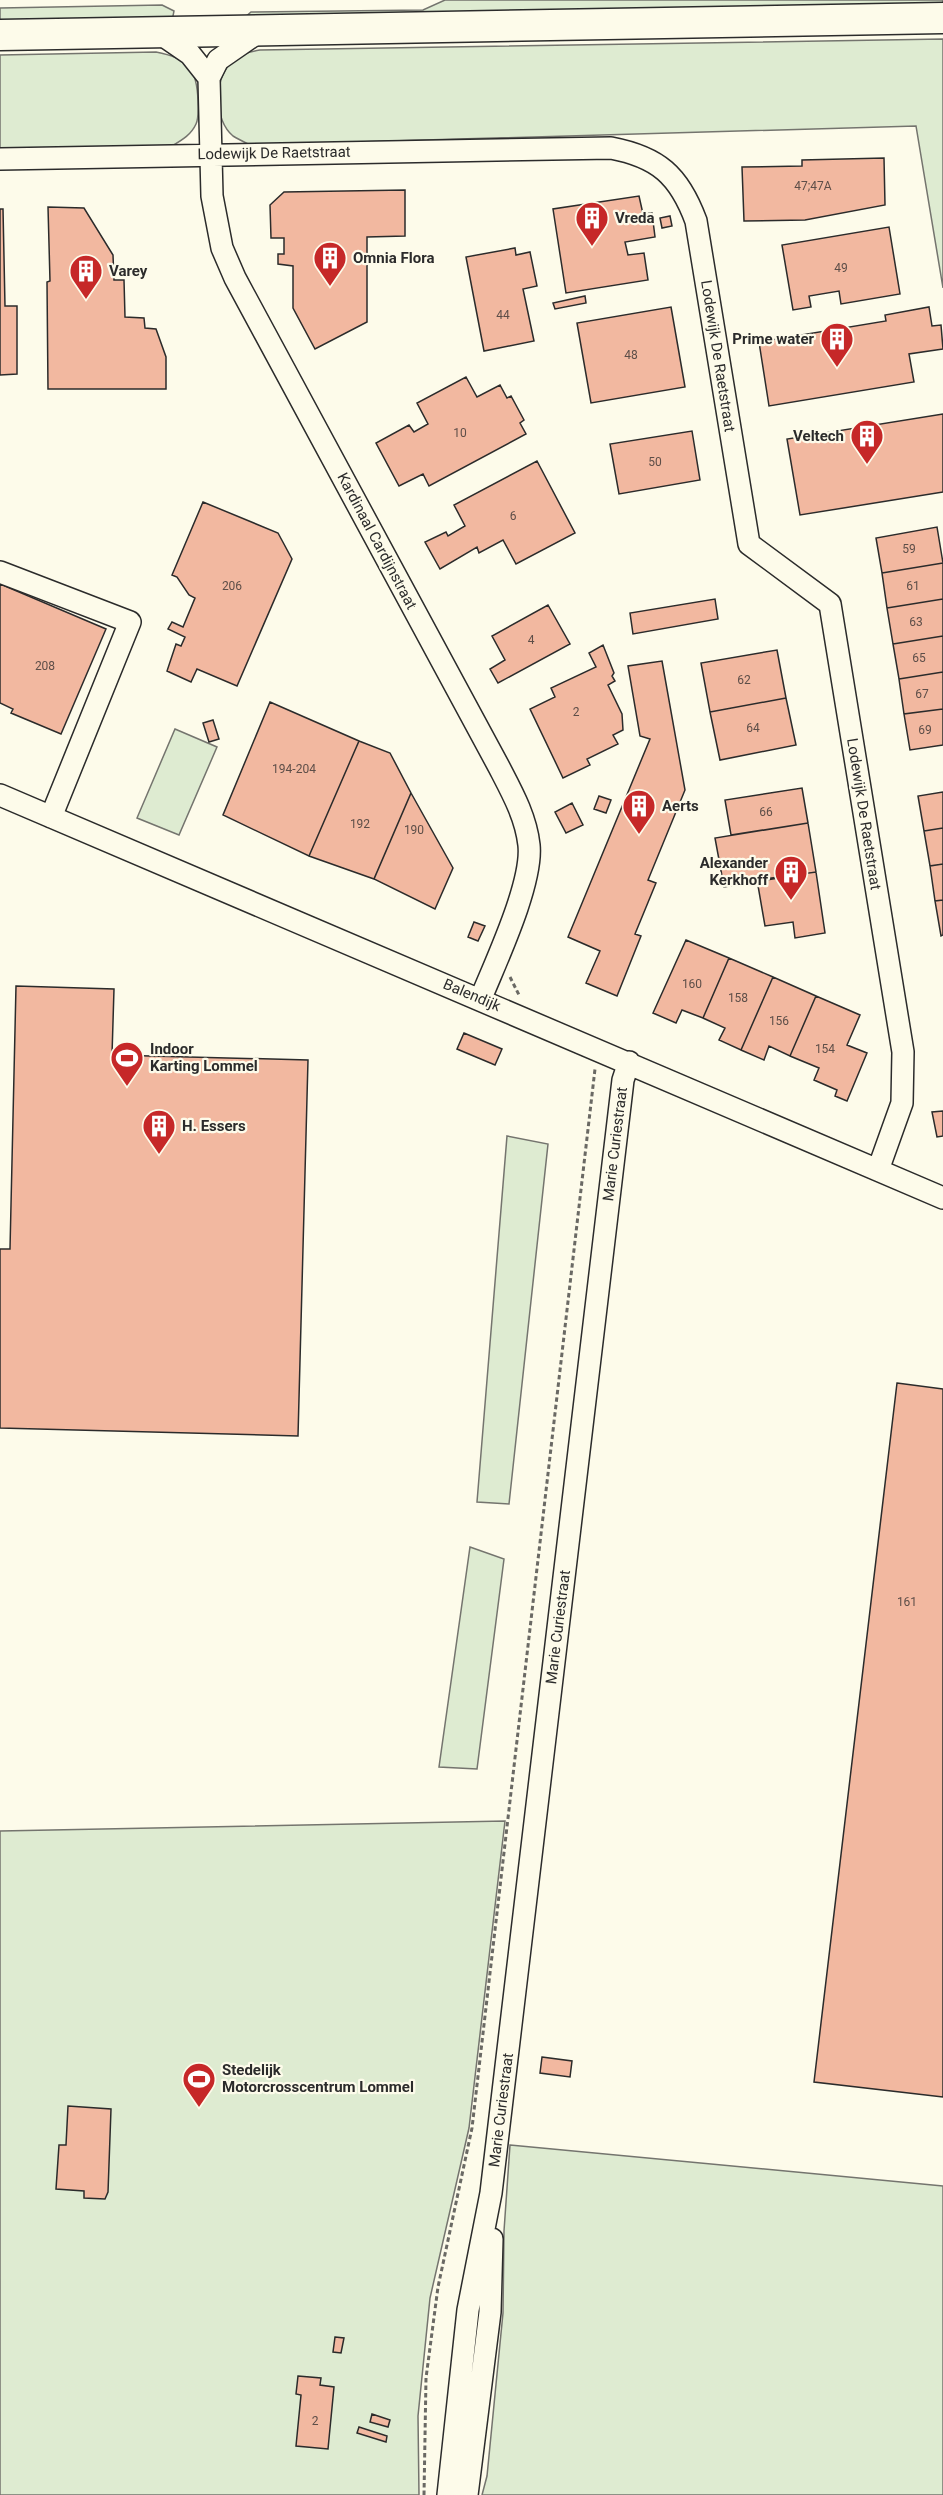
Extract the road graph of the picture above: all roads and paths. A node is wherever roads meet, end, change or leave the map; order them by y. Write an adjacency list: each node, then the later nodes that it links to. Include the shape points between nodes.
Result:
1 (943, 18): 2 (highway)
2 (263, 30): 3 (highway); 5 (street, via 218,60)
3 (158, 32): 4 (highway); 5 (street, via 190,54)
4 (0, 35)
5 (209, 78): 6 (street, Kardinaal Cardijnstraat)
6 (210, 154): 7 (street, Lodewijk De Raetstraat); 11 (street, Kardinaal Cardijnstraat, via 216,225 234,278 499,767 523,820 529,846 527,871); 14 (street, Lodewijk De Raetstraat, via 611,148 639,153 659,166 689,201 696,221 749,544 830,604 903,1052 902,1103)
7 (0, 159)
8 (0, 572): 10 (street, via 130,622)
9 (0, 795): 10 (street, Balendijk)
10 (51, 817): 11 (street, Balendijk)
11 (481, 998): 12 (street, Balendijk)
12 (629, 1062): 14 (street, Balendijk); 16 (street, Marie Curiestraat, via 623,1080)
13 (595, 1069): 17 (path, via 472,2128 438,2287 426,2378)
14 (878, 1170): 15 (street, Balendijk)
15 (943, 1198)
16 (491, 2193): 18 (street, Marie Curiestraat, via 468,2310); 19 (street, Marie Curiestraat, via 490,2312)
17 (424, 2495)
18 (448, 2495)
19 (467, 2495)

